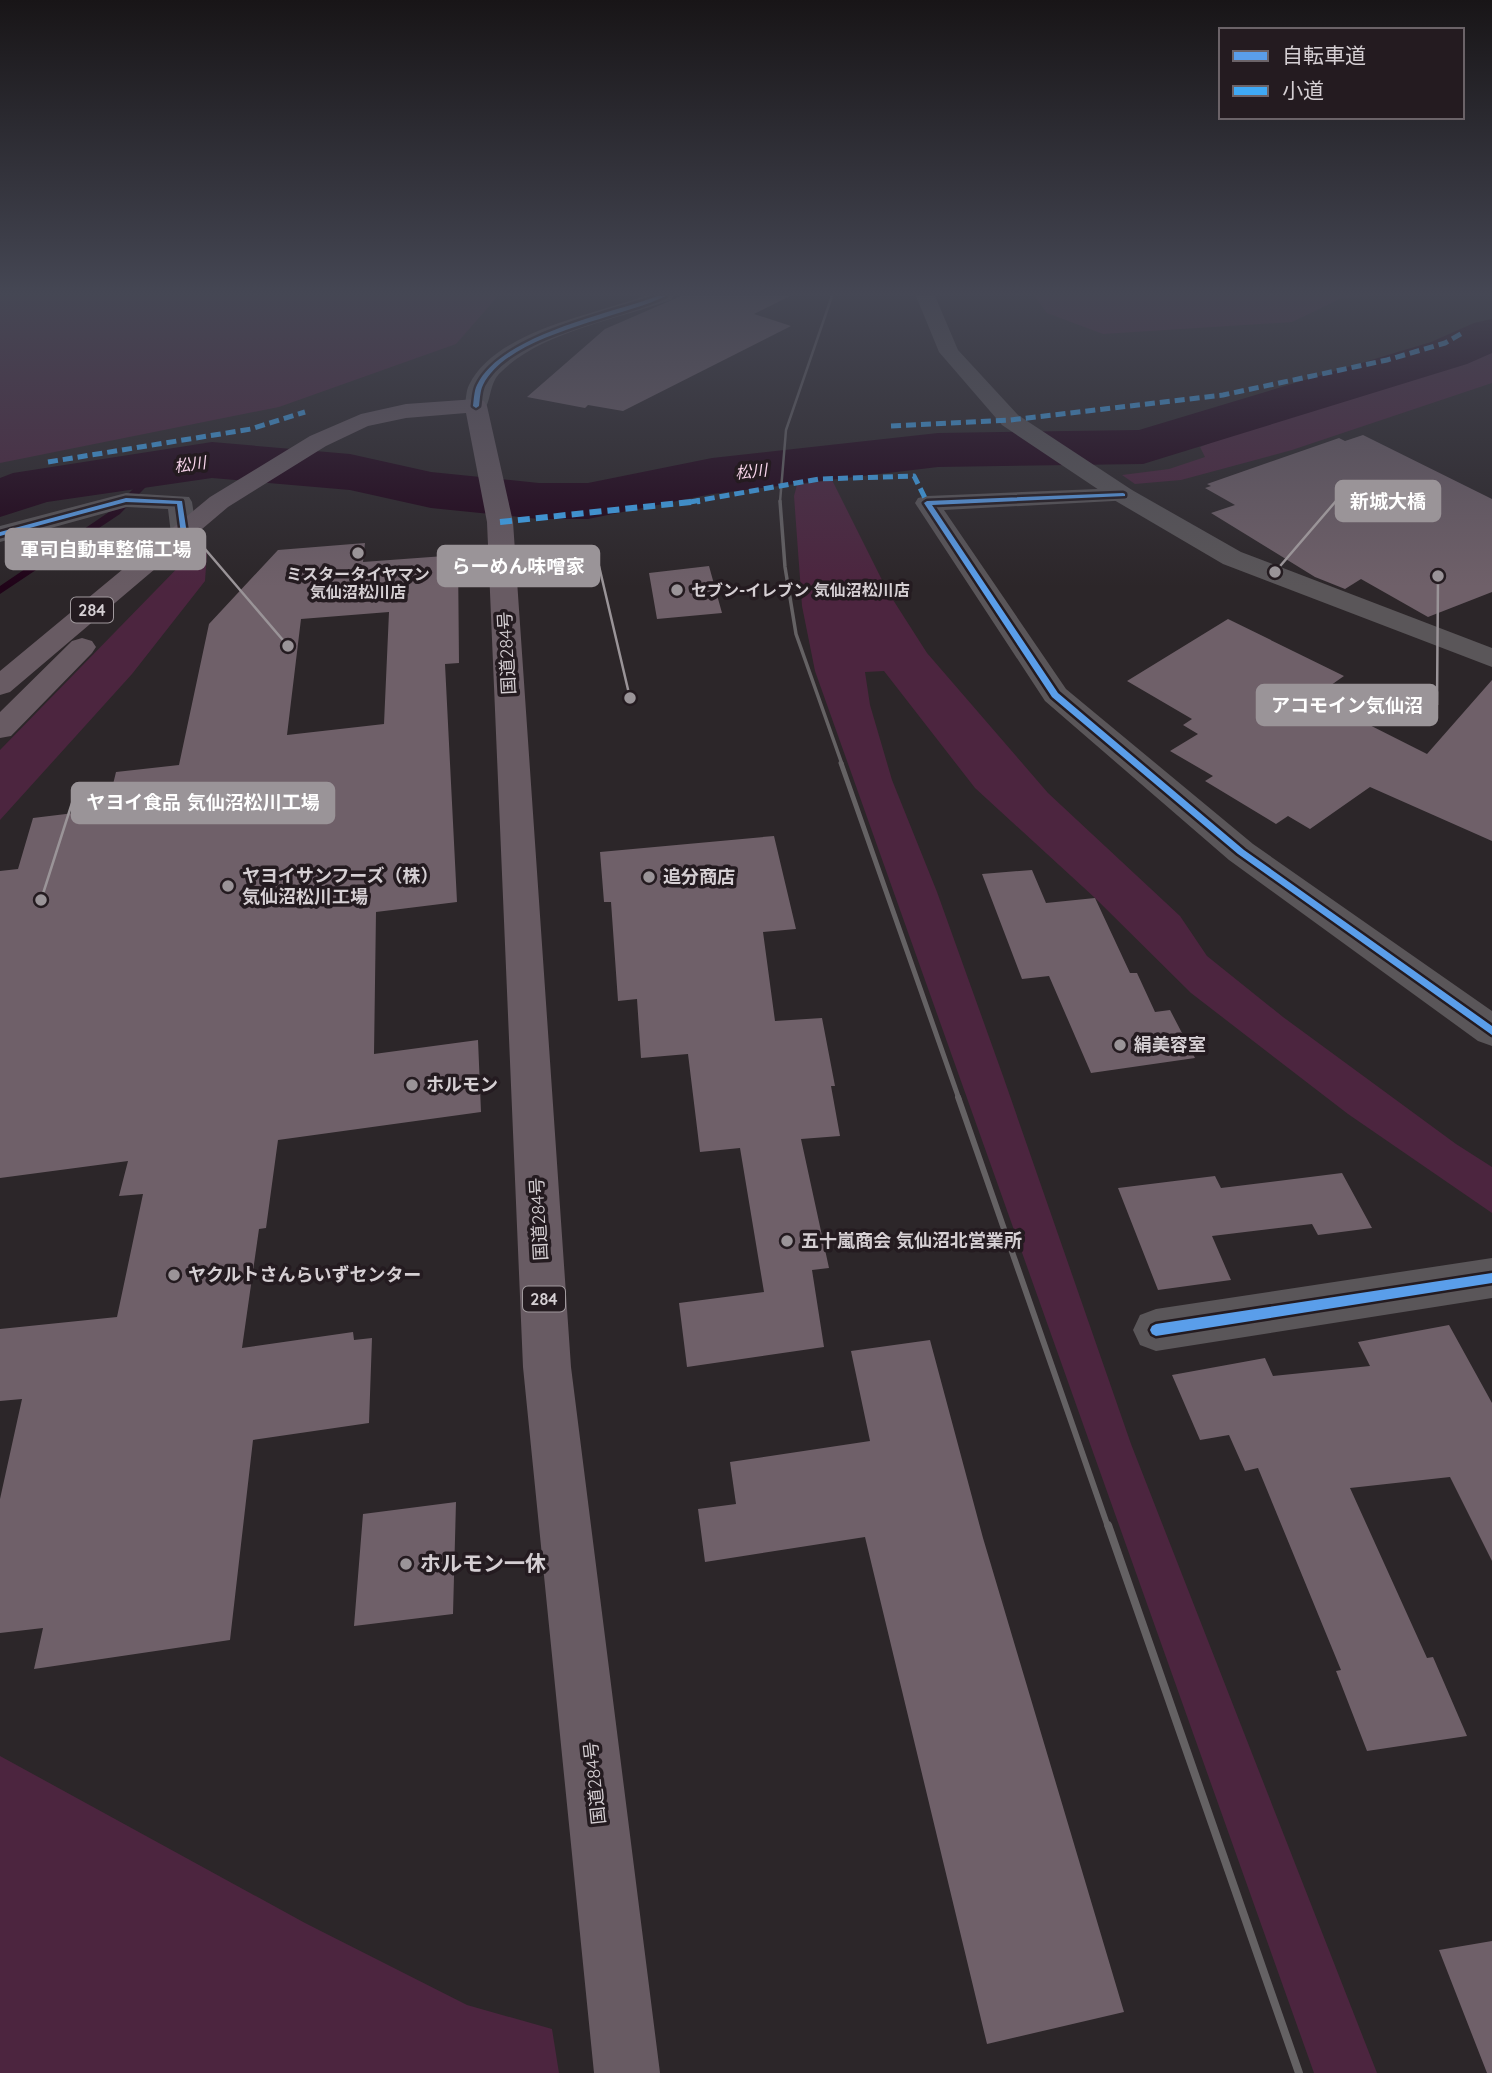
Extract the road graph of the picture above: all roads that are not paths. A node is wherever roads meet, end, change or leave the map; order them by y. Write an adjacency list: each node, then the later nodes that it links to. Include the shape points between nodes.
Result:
1 (479, 393): 3 (street)
2 (986, 393): 4 (street, via 1010,420)
3 (476, 406): 6 (highway, 284, via 407,411 361,421 318,441 219,502); 14 (highway, 国道284号 / 284, via 500,522 547,1367)
4 (1123, 495): 7 (street, via 1231,558); 11 (street, via 927,503 1055,695 1241,852)
5 (0, 534): 6 (street, via 126,499 180,502)
6 (184, 534): 8 (highway, 284); 9 (highway, 284); 10 (highway, via 127,603)
7 (1492, 658)
8 (0, 659)
9 (0, 686)
10 (0, 729)
11 (1492, 1031)
12 (1492, 1278): 13 (street)
13 (1156, 1330)
14 (628, 2073)

